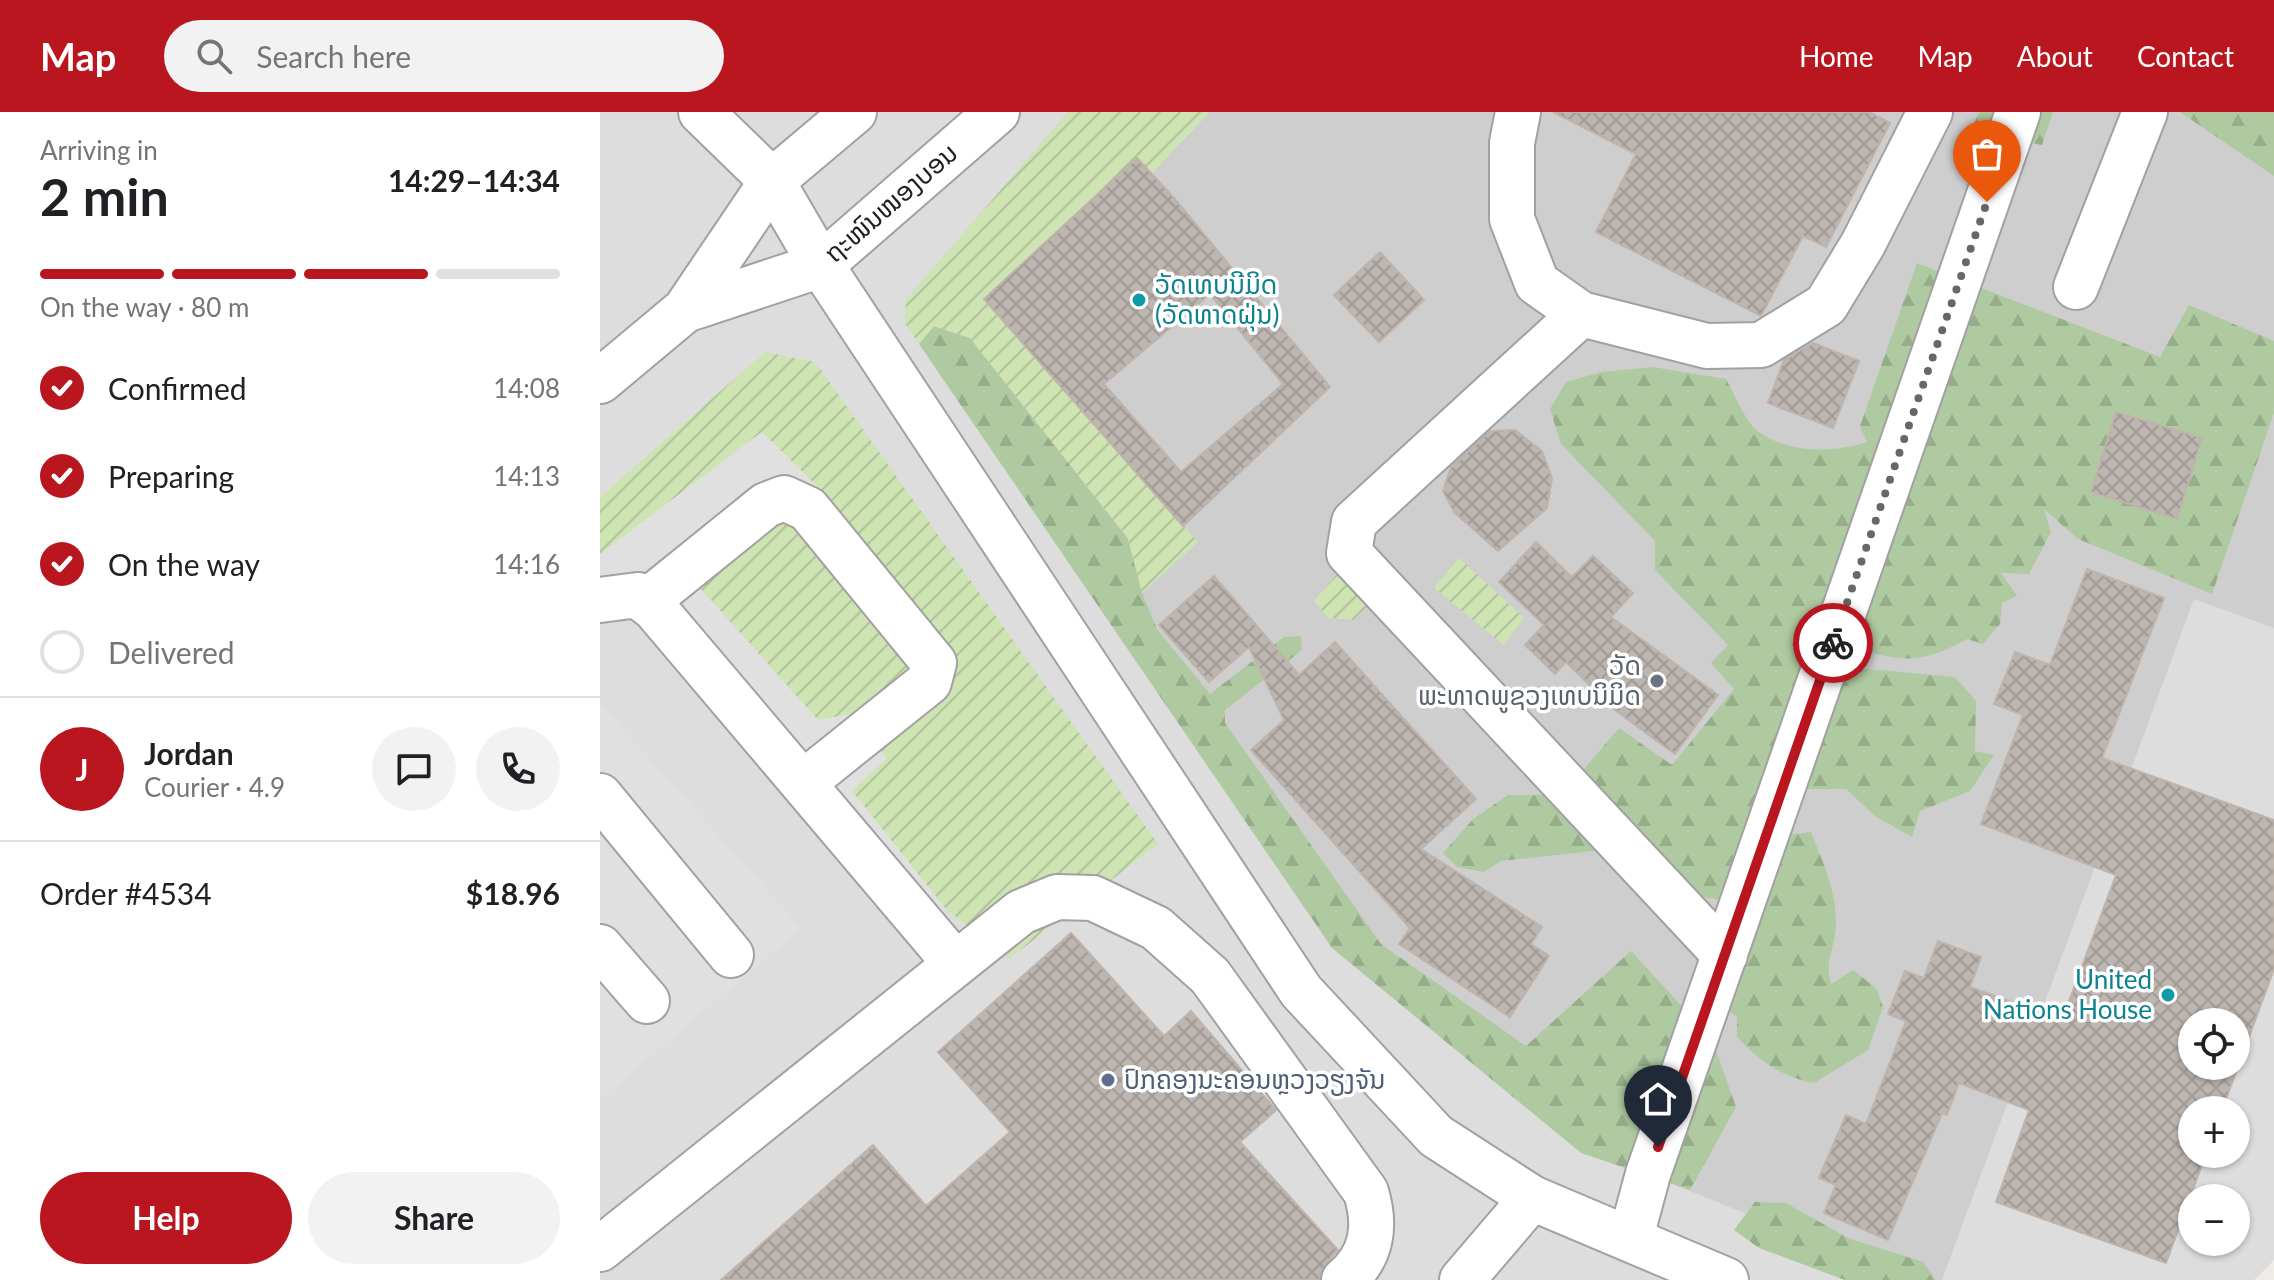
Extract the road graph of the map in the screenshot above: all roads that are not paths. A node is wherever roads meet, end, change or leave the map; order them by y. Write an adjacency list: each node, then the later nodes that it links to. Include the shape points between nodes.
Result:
1 (701, 112): 8 (street)
2 (854, 112): 8 (street, ຖະໜົນໜອງບອນ)
3 (997, 112): 9 (street, ຖະໜົນໜອງບອນ)
4 (1518, 112): 12 (street, via 1512,143 1512,219 1537,283)
5 (1930, 112): 12 (street, via 1826,305 1761,345 1707,346)
6 (2018, 112): 20 (street)
7 (2145, 112): 10 (street)
8 (772, 181): 9 (street); 11 (street, ຖະໜົນໜອງບອນ)
9 (821, 265): 11 (street, ຖະໜົນໜອງບອນ); 23 (street, via 1301,991 1436,1136)
10 (2076, 287)
11 (685, 310): 13 (street, ຖະໜົນໜອງບອນ)
12 (1581, 314): 20 (street, via 1354,522 1349,553)
13 (600, 381)
14 (600, 600): 15 (street, via 638,595)
15 (646, 602): 16 (street); 16 (street, via 766,505 784,498 808,509 934,663 929,682)
16 (803, 783): 21 (street)
17 (600, 796): 19 (street)
18 (600, 947): 22 (street)
19 (731, 955)
20 (1725, 955): 24 (street)
21 (955, 963): 25 (street); 26 (street, via 1021,912 1057,897 1093,898 1165,936 1210,976 1366,1192 1374,1218 1371,1238)
22 (647, 1001)
23 (1532, 1198): 24 (street); 27 (street)
24 (1631, 1237): 28 (street)
25 (600, 1249)
26 (1344, 1280)
27 (1462, 1280)
28 (1726, 1280)

